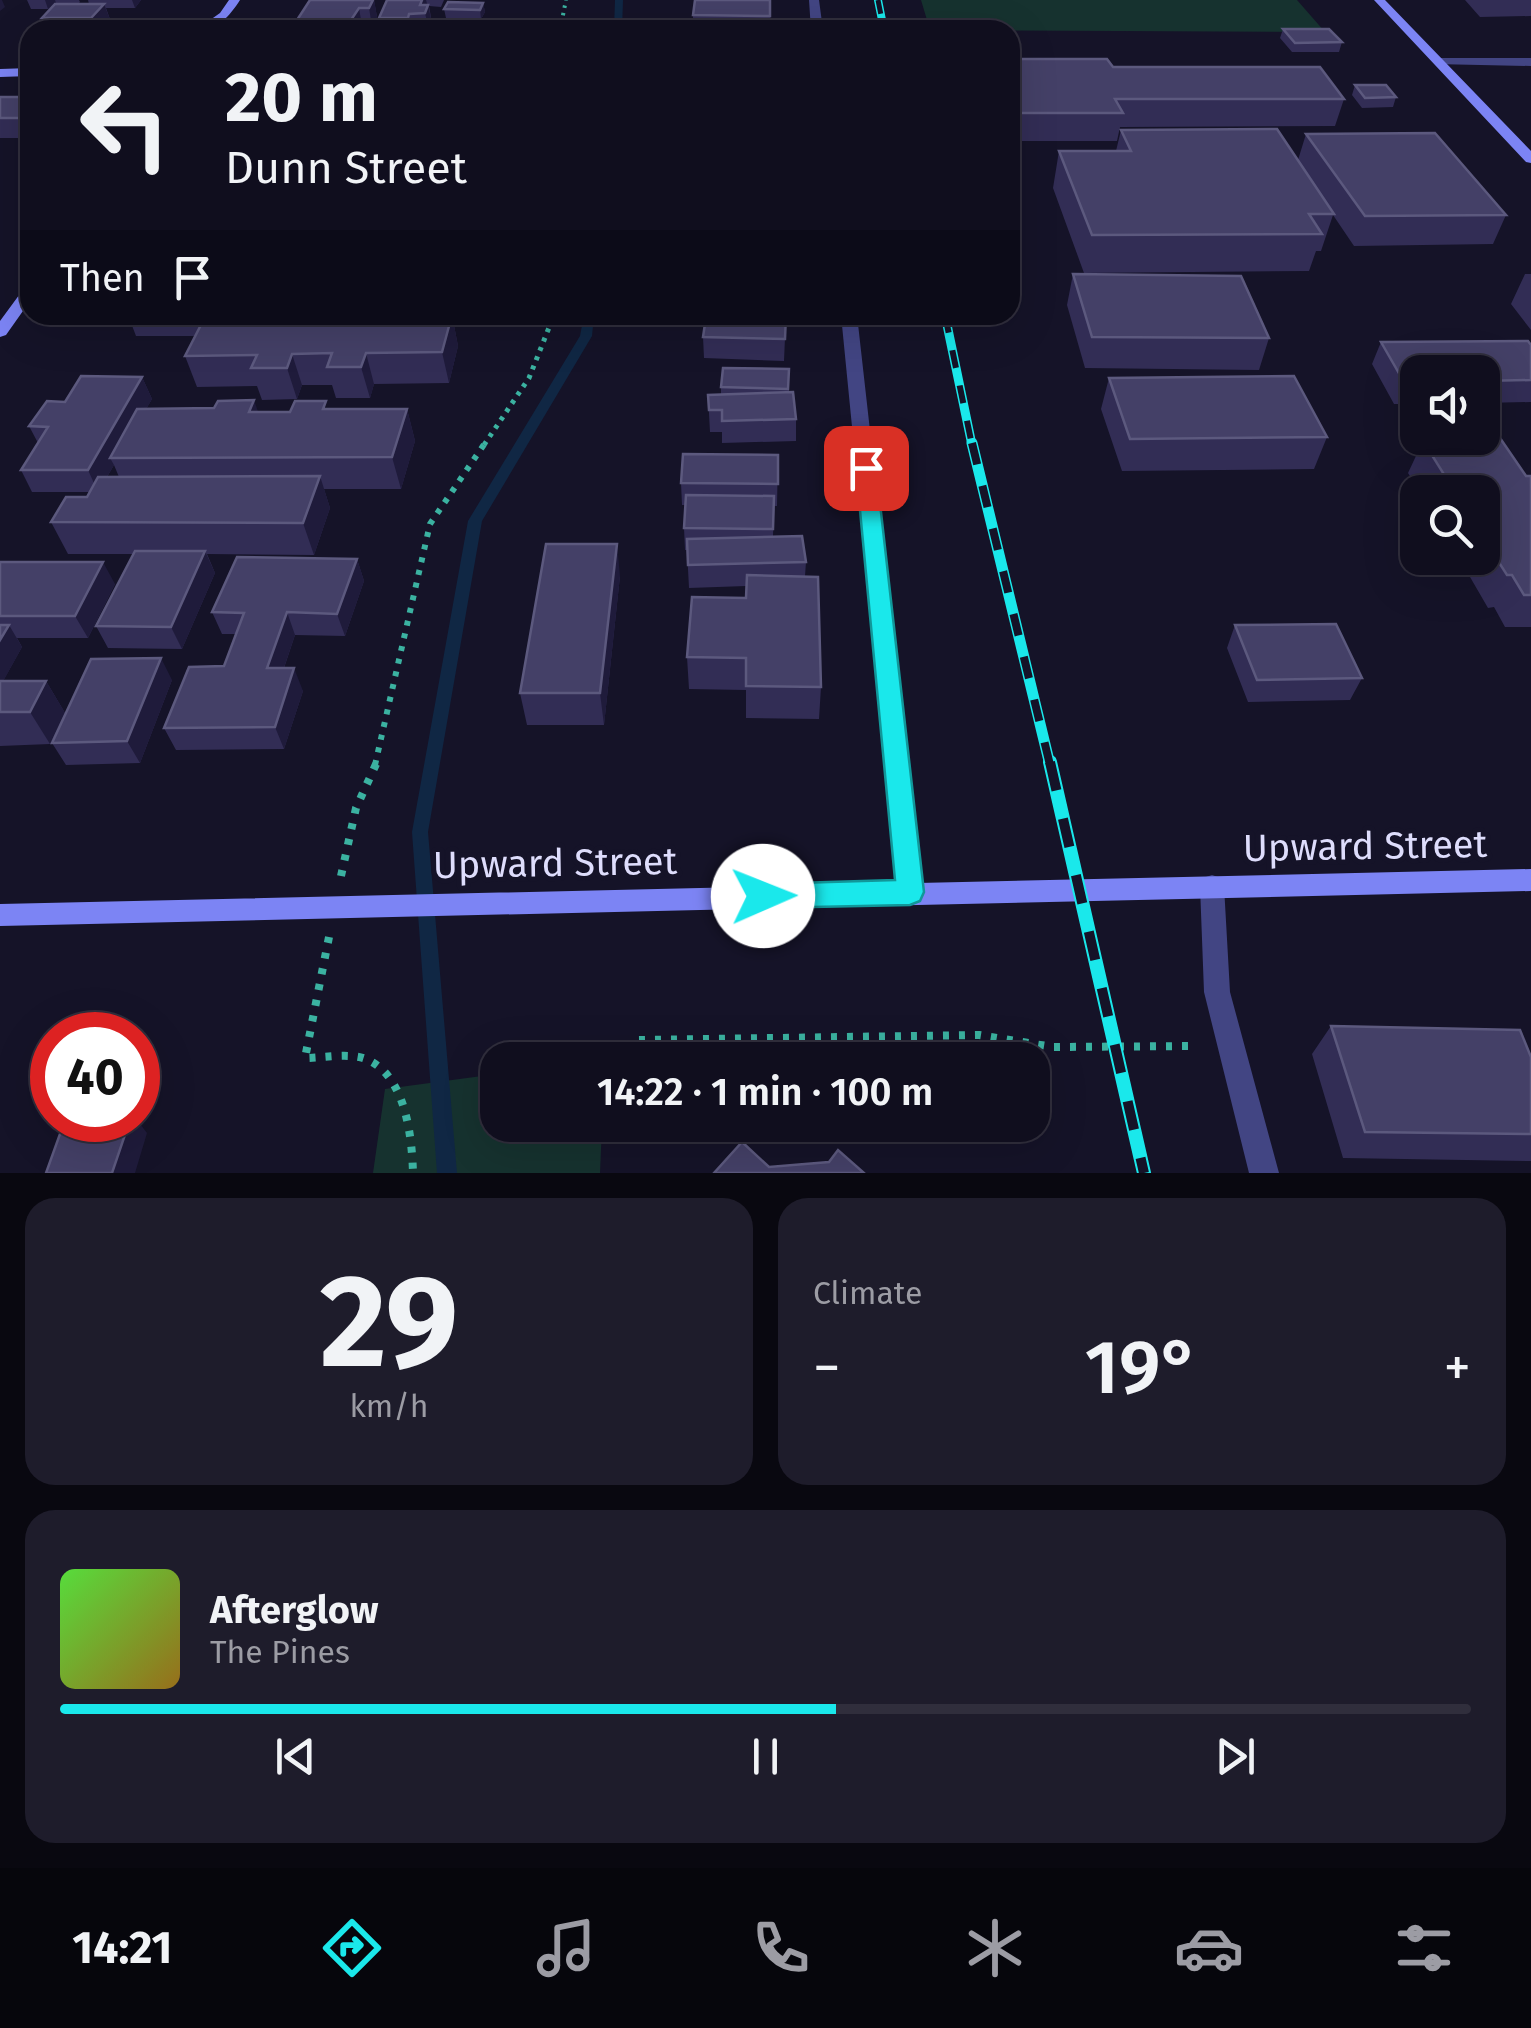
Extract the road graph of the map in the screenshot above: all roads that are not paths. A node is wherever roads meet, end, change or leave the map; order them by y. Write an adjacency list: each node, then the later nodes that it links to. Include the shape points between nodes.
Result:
1 (235, 0): 3 (street)
2 (1380, 0): 6 (street)
3 (224, 14): 4 (street); 5 (street)
4 (216, 20)
5 (224, 20)
6 (1438, 62): 7 (street); 8 (street)
7 (1531, 62)
8 (1531, 160)
9 (20, 304): 11 (street)
10 (850, 325): 14 (street)
11 (0, 332)
12 (1531, 880): 13 (street, Upward Street)
13 (1212, 886): 14 (street, Upward Street); 16 (street, via 1214,974)
14 (910, 892): 15 (street, Upward Street)
15 (0, 914)
16 (1264, 1173)

